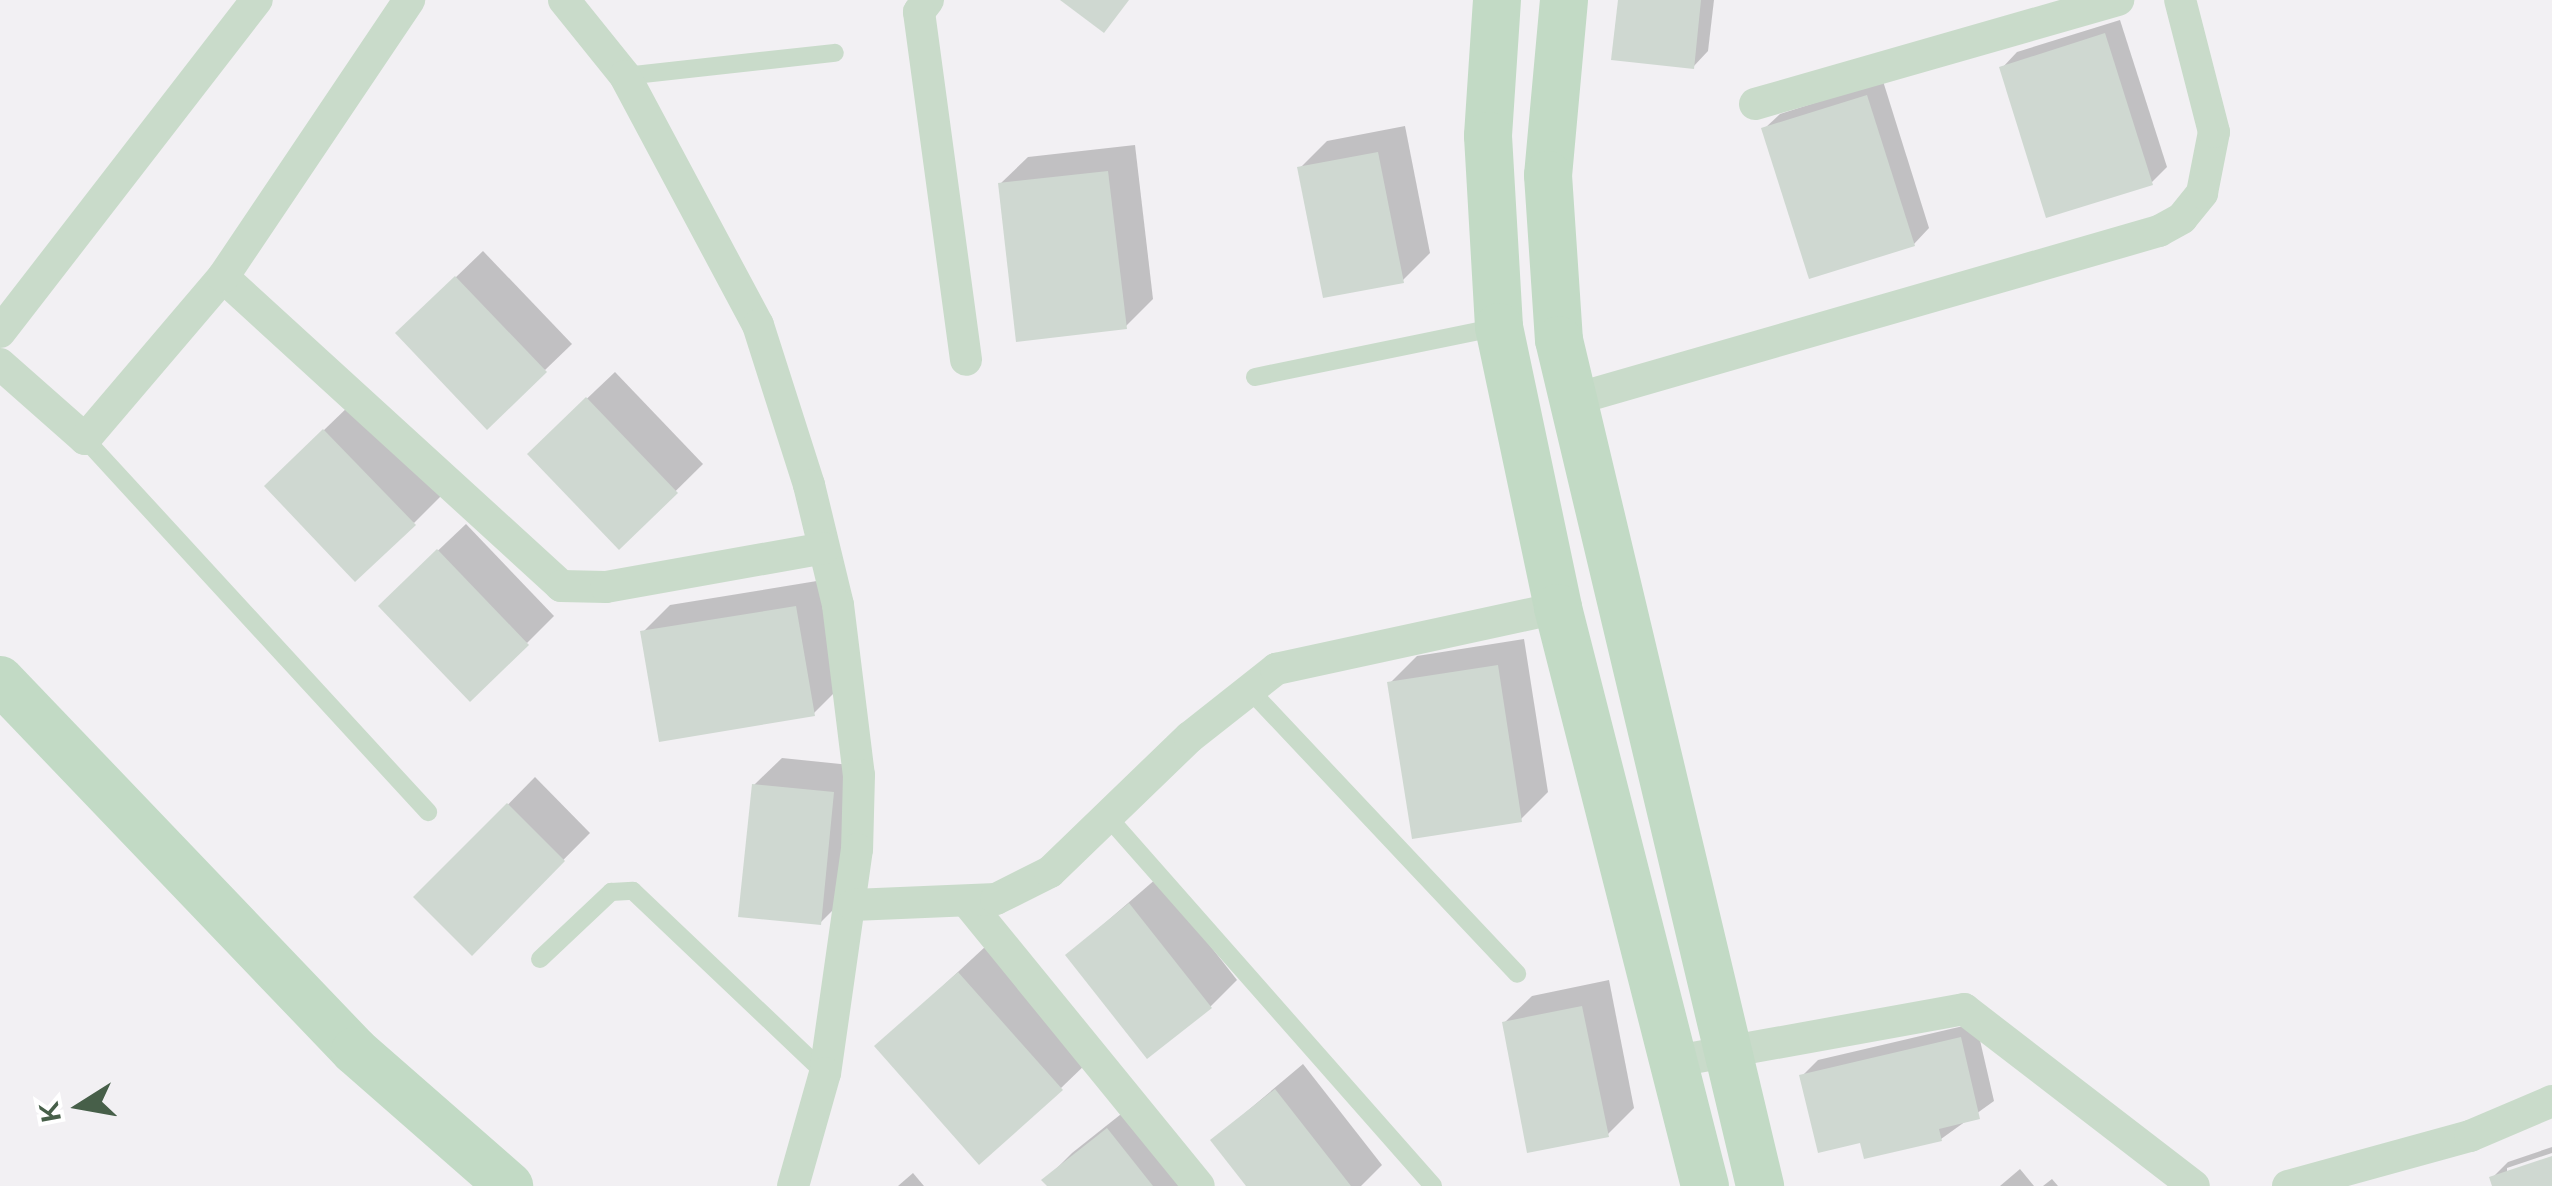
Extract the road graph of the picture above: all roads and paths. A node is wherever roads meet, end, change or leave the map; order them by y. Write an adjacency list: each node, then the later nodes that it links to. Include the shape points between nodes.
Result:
1 (257, 0): 14 (street)
2 (408, 0): 12 (street)
3 (564, 0): 10 (street)
4 (928, 0): 15 (street, via 918,12)
5 (1498, 0): 13 (street, via 1488,136)
6 (1564, 0): 18 (street, via 1548,175 1549,254)
7 (2118, 0): 11 (street)
8 (2180, 0): 18 (street, via 2214,132 2202,193 2182,218 2160,231)
9 (835, 53): 10 (lane)
10 (626, 76): 20 (street, via 758,325)
11 (1754, 104)
12 (222, 277): 19 (street); 20 (street, via 562,586 606,587)
13 (1499, 327): 17 (lane); 21 (street)
14 (0, 332)
15 (966, 360)
16 (0, 364): 19 (street)
17 (1255, 377)
18 (1572, 400): 30 (street)
19 (85, 440): 24 (lane)
20 (824, 548): 27 (street, via 859,774)
21 (1558, 608): 23 (street, via 1276,669); 31 (street)
22 (0, 680): 35 (street, via 356,1051)
23 (1246, 686): 25 (street); 29 (lane)
24 (428, 812)
25 (1107, 816): 26 (street, via 1050,872 996,900); 38 (lane)
26 (968, 904): 27 (street); 37 (street)
27 (852, 905): 32 (street)
28 (540, 959): 32 (lane, via 611,892 632,891)
29 (1517, 974)
30 (1729, 1050): 31 (street); 40 (street); 41 (street, via 1964,1009)
31 (1676, 1061): 39 (street)
32 (825, 1073): 36 (street)
33 (2552, 1100): 34 (street)
34 (2358, 1177): 42 (street)
35 (509, 1186)
36 (794, 1186)
37 (1199, 1186)
38 (1433, 1186)
39 (1705, 1186)
40 (1760, 1186)
41 (2194, 1186)
42 (2288, 1186)

